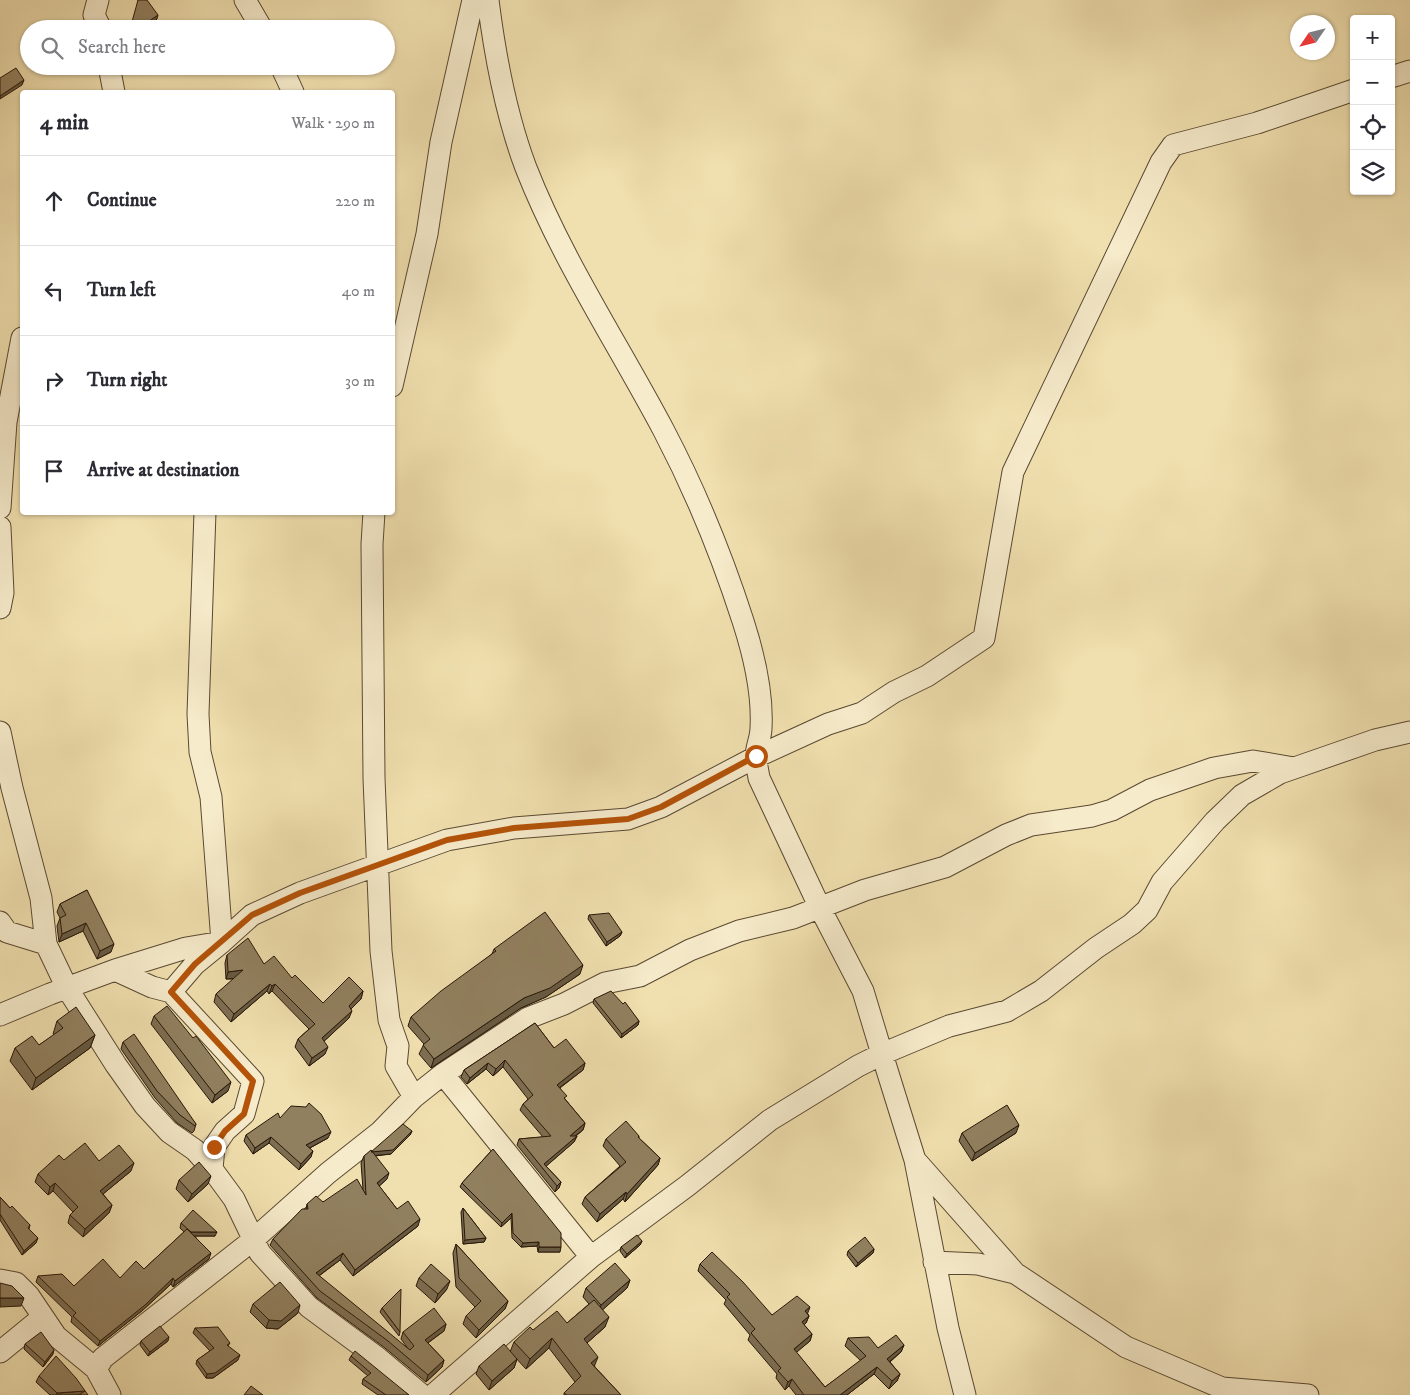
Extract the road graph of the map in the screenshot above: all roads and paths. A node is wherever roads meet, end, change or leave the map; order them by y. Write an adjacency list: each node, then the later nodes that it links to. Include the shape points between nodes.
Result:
1 (98, 0): 5 (street)
2 (245, 0): 6 (street)
3 (473, 0): 15 (street, via 441,142 427,234)
4 (488, 0): 23 (street, via 506,102 526,167 598,314 696,496 741,614 760,686 761,729)
5 (96, 20)
6 (257, 20)
7 (1410, 71): 10 (street)
8 (111, 75): 11 (street)
9 (284, 75): 12 (street)
10 (1395, 76)
11 (114, 90)
12 (292, 90)
13 (1350, 91): 23 (street, via 1257,123 1173,146 1161,162 1013,472 984,638 927,676 862,713 828,724)
14 (20, 348): 16 (street, via 6,422)
15 (395, 373)
16 (0, 508)
17 (205, 515): 28 (street, via 198,714 200,752 210,797)
18 (374, 515): 25 (street)
19 (0, 528): 20 (street, via 3,593)
20 (0, 608)
21 (0, 732): 29 (street, via 41,898)
22 (1410, 732): 24 (street, via 1375,740)
23 (756, 756): 25 (street, via 661,807 628,819 514,828 447,840); 26 (street, via 758,778 768,802 793,847)
24 (1294, 768): 26 (street, via 1253,761 1214,768 1150,790 1112,810 1031,825 944,867 865,890); 34 (street, via 1242,795 1162,882 1147,910 1041,991 1007,1011 949,1026)
25 (376, 865): 28 (street, via 252,915); 36 (street, via 389,1020 398,1046 396,1066)
26 (820, 908): 34 (street, via 863,991); 35 (street, via 690,950 640,976 605,983 528,1018)
27 (0, 922): 29 (street, via 7,932)
28 (222, 942): 30 (street, via 186,948); 32 (street, via 195,964)
29 (46, 944): 31 (street)
30 (115, 970): 31 (street); 32 (street)
31 (67, 988): 33 (street); 38 (street, via 145,1106 169,1132 195,1150)
32 (171, 992): 38 (street, via 253,1081 244,1114 225,1131 214,1147)
33 (0, 1015)
34 (882, 1054): 37 (street); 40 (street, via 770,1120)
35 (443, 1074): 36 (street); 40 (street)
36 (414, 1097): 39 (street, via 380,1132)
37 (915, 1160): 41 (street); 42 (street)
38 (212, 1168): 39 (street, via 234,1199)
39 (253, 1240): 46 (street, via 103,1358); 48 (street, via 260,1253 309,1307)
40 (591, 1257): 49 (street)
41 (934, 1262): 42 (street, via 978,1264); 50 (street)
42 (1015, 1273): 51 (street, via 1126,1347 1190,1376 1222,1388)
43 (0, 1280): 44 (street, via 16,1283)
44 (42, 1317): 45 (street); 46 (street, via 56,1336)
45 (0, 1352)
46 (96, 1369): 47 (street)
47 (110, 1395)
48 (422, 1395)
49 (432, 1395)
50 (965, 1395)
51 (1308, 1395)

